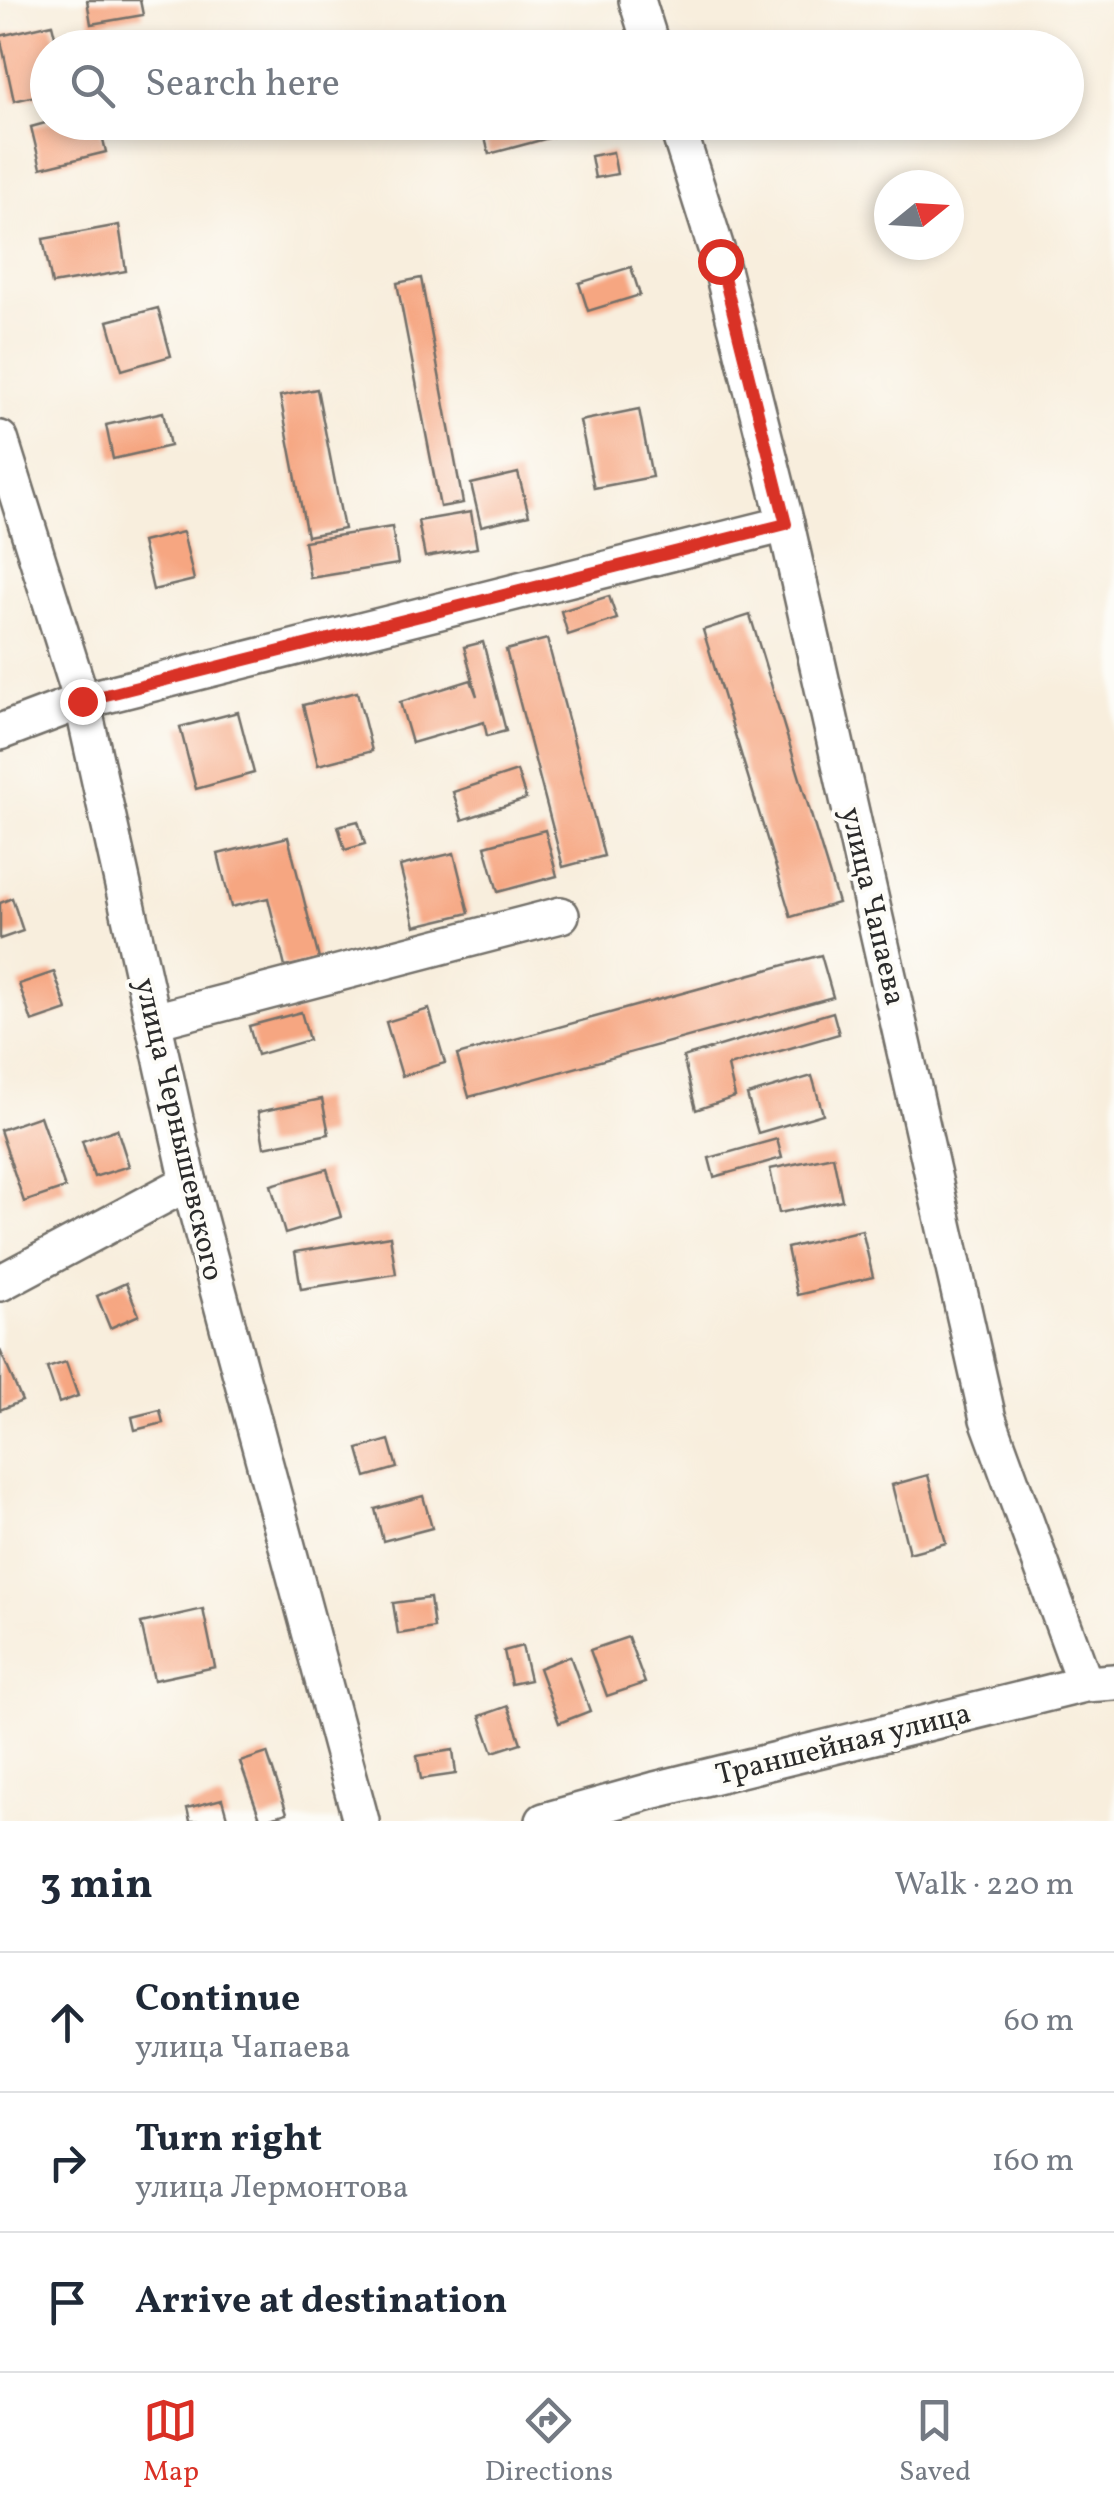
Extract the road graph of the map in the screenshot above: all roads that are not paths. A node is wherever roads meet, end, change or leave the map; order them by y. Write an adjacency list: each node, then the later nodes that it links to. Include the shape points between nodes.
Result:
1 (637, 0): 2 (street)
2 (646, 30)
3 (682, 140): 5 (street, улица Чапаева, via 720,261)
4 (0, 438): 6 (street, улица Чернышевского)
5 (786, 524): 6 (street); 12 (street, улица Чапаева, via 988,1419)
6 (82, 701): 7 (street); 9 (street, улица Чернышевского)
7 (0, 732)
8 (561, 916): 9 (street)
9 (154, 1021): 10 (street, улица Чернышевского)
10 (189, 1182): 11 (street); 13 (street, улица Чернышевского)
11 (0, 1283)
12 (1100, 1683): 14 (street, Траншейная улица)
13 (361, 1821)
14 (544, 1821)

